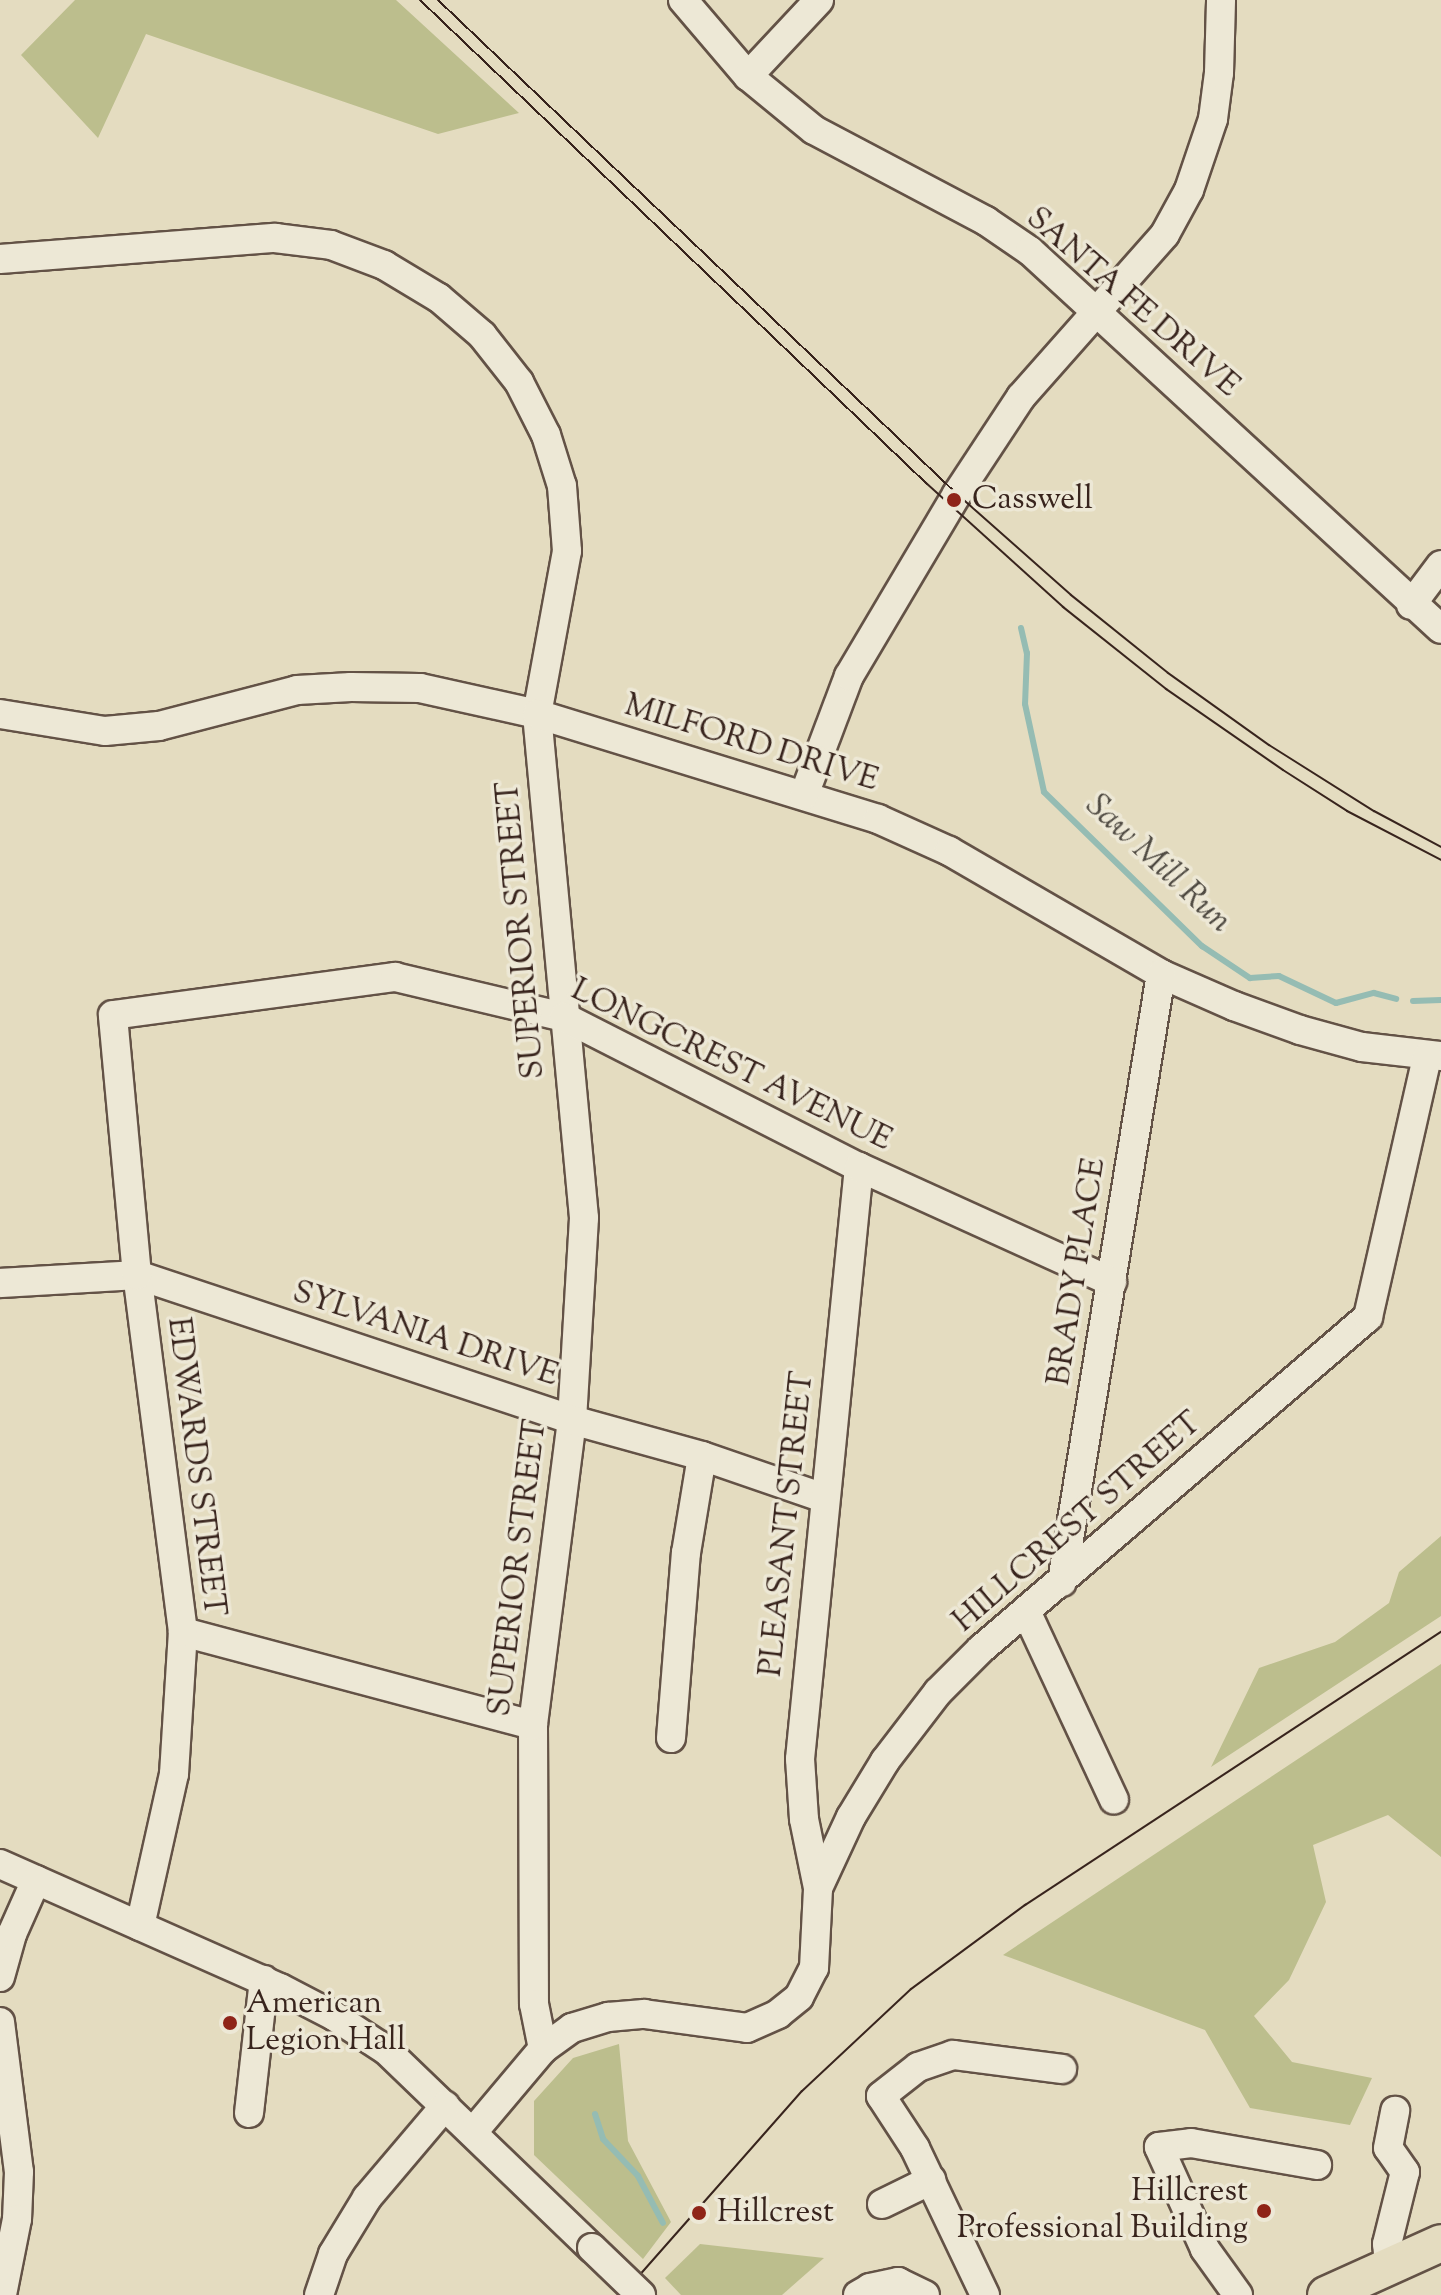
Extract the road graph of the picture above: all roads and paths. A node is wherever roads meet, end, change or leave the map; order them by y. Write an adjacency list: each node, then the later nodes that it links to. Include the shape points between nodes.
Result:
1 (683, 0): 4 (street, SANTA FE DRIVE)
2 (819, 0): 4 (street)
3 (1221, 0): 6 (street, via 1219,73 1203,153 1165,234)
4 (748, 76): 6 (street, SANTA FE DRIVE, via 814,130 986,221 1030,251)
5 (0, 259): 11 (street, SUPERIOR STREET, via 275,238 331,245 384,265 450,307 482,335 519,382 546,435 562,486 567,551)
6 (1098, 311): 8 (street, SANTA FE DRIVE); 12 (street, via 1021,397 950,505 849,676)
7 (1441, 565): 8 (street)
8 (1411, 605): 9 (street, SANTA FE DRIVE)
9 (1441, 629)
10 (0, 714): 11 (street, MILFORD DRIVE, via 105,731 159,726 297,690 351,687 420,688)
11 (537, 714): 12 (street, MILFORD DRIVE); 15 (street, SUPERIOR STREET)
12 (804, 795): 13 (street, MILFORD DRIVE, via 878,819 949,851)
13 (1161, 974): 16 (street, MILFORD DRIVE, via 1300,1030 1362,1047); 19 (street, BRADY PLACE)
14 (113, 1015): 15 (street, LONGCREST AVENUE, via 395,977); 18 (street, EDWARDS STREET)
15 (564, 1017): 17 (street, LONGCREST AVENUE); 21 (street, SUPERIOR STREET, via 584,1218)
16 (1434, 1057): 24 (street, HILLCREST STREET, via 1368,1317)
17 (859, 1167): 19 (street, LONGCREST AVENUE); 23 (street, PLEASANT STREET)
18 (137, 1275): 20 (street, SYLVANIA DRIVE); 21 (street, SYLVANIA DRIVE); 26 (street, EDWARDS STREET)
19 (1112, 1282): 24 (street, BRADY PLACE)
20 (0, 1283)
21 (572, 1420): 22 (street, SYLVANIA DRIVE); 27 (street, SUPERIOR STREET)
22 (702, 1456): 23 (street, SYLVANIA DRIVE); 28 (street, via 686,1553)
23 (824, 1498): 32 (street, PLEASANT STREET, via 800,1759 804,1819)
24 (1062, 1582): 25 (street, HILLCREST STREET)
25 (1026, 1611): 29 (street); 32 (street, HILLCREST STREET, via 938,1692 885,1761)
26 (183, 1632): 27 (street); 33 (street, EDWARDS STREET, via 174,1774)
27 (533, 1725): 37 (street, SUPERIOR STREET, via 534,2004)
28 (671, 1738)
29 (1114, 1800)
30 (0, 1864): 31 (street)
31 (36, 1880): 33 (street); 34 (street)
32 (818, 1888): 37 (street, HILLCREST STREET, via 814,1968 799,1997 778,2014 747,2028 644,2014 608,2017 572,2028)
33 (140, 1926): 35 (street)
34 (0, 1977)
35 (264, 1980): 39 (street, via 386,2050); 41 (street)
36 (0, 2022): 43 (street)
37 (543, 2049): 42 (street)
38 (1062, 2069): 45 (street, via 953,2055 918,2067 881,2096)
39 (445, 2106): 42 (street); 51 (street, via 367,2198 333,2254)
40 (1395, 2111): 48 (street, via 1388,2148 1405,2172 1387,2244)
41 (249, 2113)
42 (473, 2132): 52 (street, bridge)
43 (8, 2136): 50 (street, via 17,2219)
44 (1317, 2165): 55 (street, via 1191,2143 1159,2147 1205,2249)
45 (931, 2180): 46 (street); 49 (street)
46 (882, 2204)
47 (1441, 2243): 48 (main road)
48 (1389, 2265): 56 (main road)
49 (982, 2294)
50 (2, 2295)
51 (319, 2295)
52 (641, 2295)
53 (858, 2295): 54 (street, via 898,2282)
54 (925, 2295)
55 (1238, 2295)
56 (1326, 2295)

